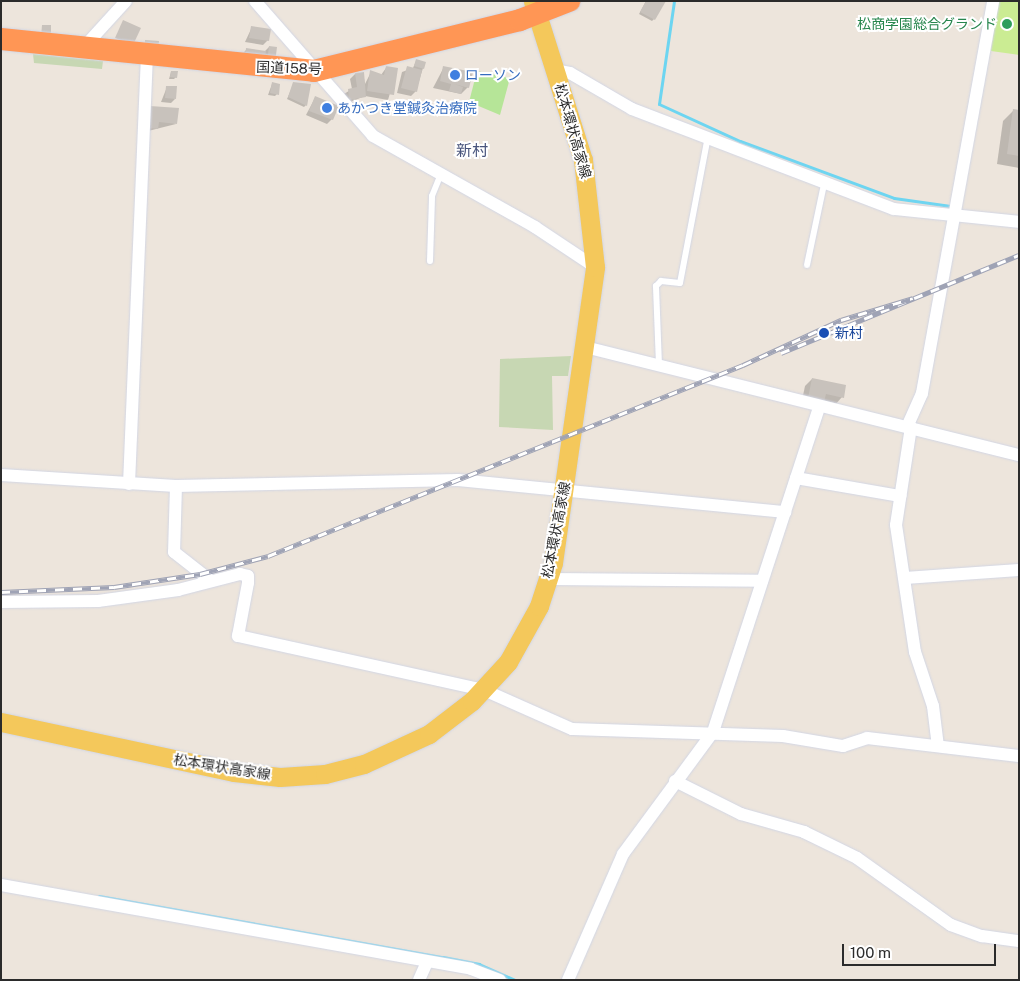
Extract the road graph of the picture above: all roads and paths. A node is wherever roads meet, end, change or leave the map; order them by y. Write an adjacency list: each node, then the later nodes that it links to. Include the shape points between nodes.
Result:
1 (126, 1): 7 (street)
2 (255, 1): 10 (street)
3 (569, 1): 5 (highway, 国道158号)
4 (993, 1): 14 (street)
5 (535, 8): 9 (main road, 松本環状高家線); 10 (highway, 国道158号)
6 (1, 40): 7 (highway, 国道158号)
7 (84, 47): 8 (highway, 国道158号)
8 (147, 54): 10 (highway, 国道158号); 26 (street)
9 (555, 70): 11 (street, via 570,73 632,109); 18 (main road, 松本環状高家線, via 589,187)
10 (314, 71): 12 (street, via 373,136)
11 (708, 136): 13 (street); 20 (lane, via 680,283 661,281 656,286)
12 (440, 176): 16 (lane, via 432,196); 18 (street, via 535,227)
13 (824, 184): 14 (street, via 894,209); 17 (lane)
14 (957, 214): 15 (street); 22 (street, via 922,393)
15 (1019, 222)
16 (430, 261)
17 (807, 265)
18 (595, 267): 19 (main road, 松本環状高家線)
19 (585, 347): 20 (street); 28 (main road, 松本環状高家線)
20 (659, 365): 21 (street)
21 (819, 408): 22 (street); 25 (street)
22 (909, 427): 23 (street); 29 (street)
23 (1019, 455)
24 (1, 475): 26 (street)
25 (796, 478): 29 (street); 30 (street)
26 (129, 484): 27 (street)
27 (176, 486): 28 (street, via 449,480); 35 (street, via 174,552)
28 (564, 490): 30 (street); 33 (main road, 松本環状高家線)
29 (900, 496): 32 (street, via 896,525)
30 (785, 512): 34 (street)
31 (1019, 570): 32 (street)
32 (905, 578): 40 (street, via 915,652 933,706)
33 (548, 579): 34 (street); 37 (main road, 松本環状高家線, via 517,648)
34 (762, 581): 39 (street)
35 (211, 582): 36 (street, via 98,601); 37 (street, via 240,574 248,576 238,636)
36 (1, 602)
37 (484, 690): 38 (main road, 松本環状高家線, via 449,722 412,744 357,766 301,776 234,772); 39 (street, via 572,729)
38 (1, 722)
39 (712, 732): 40 (street, via 783,736 842,746 867,738); 42 (street)
40 (938, 744): 41 (street)
41 (1019, 756)
42 (675, 781): 44 (street, via 741,814 804,832 857,858 951,925 982,936); 48 (street, via 622,854)
43 (1, 885): 45 (street)
44 (1019, 941)
45 (427, 962): 46 (street); 47 (street)
46 (419, 980)
47 (500, 980)
48 (568, 980)

